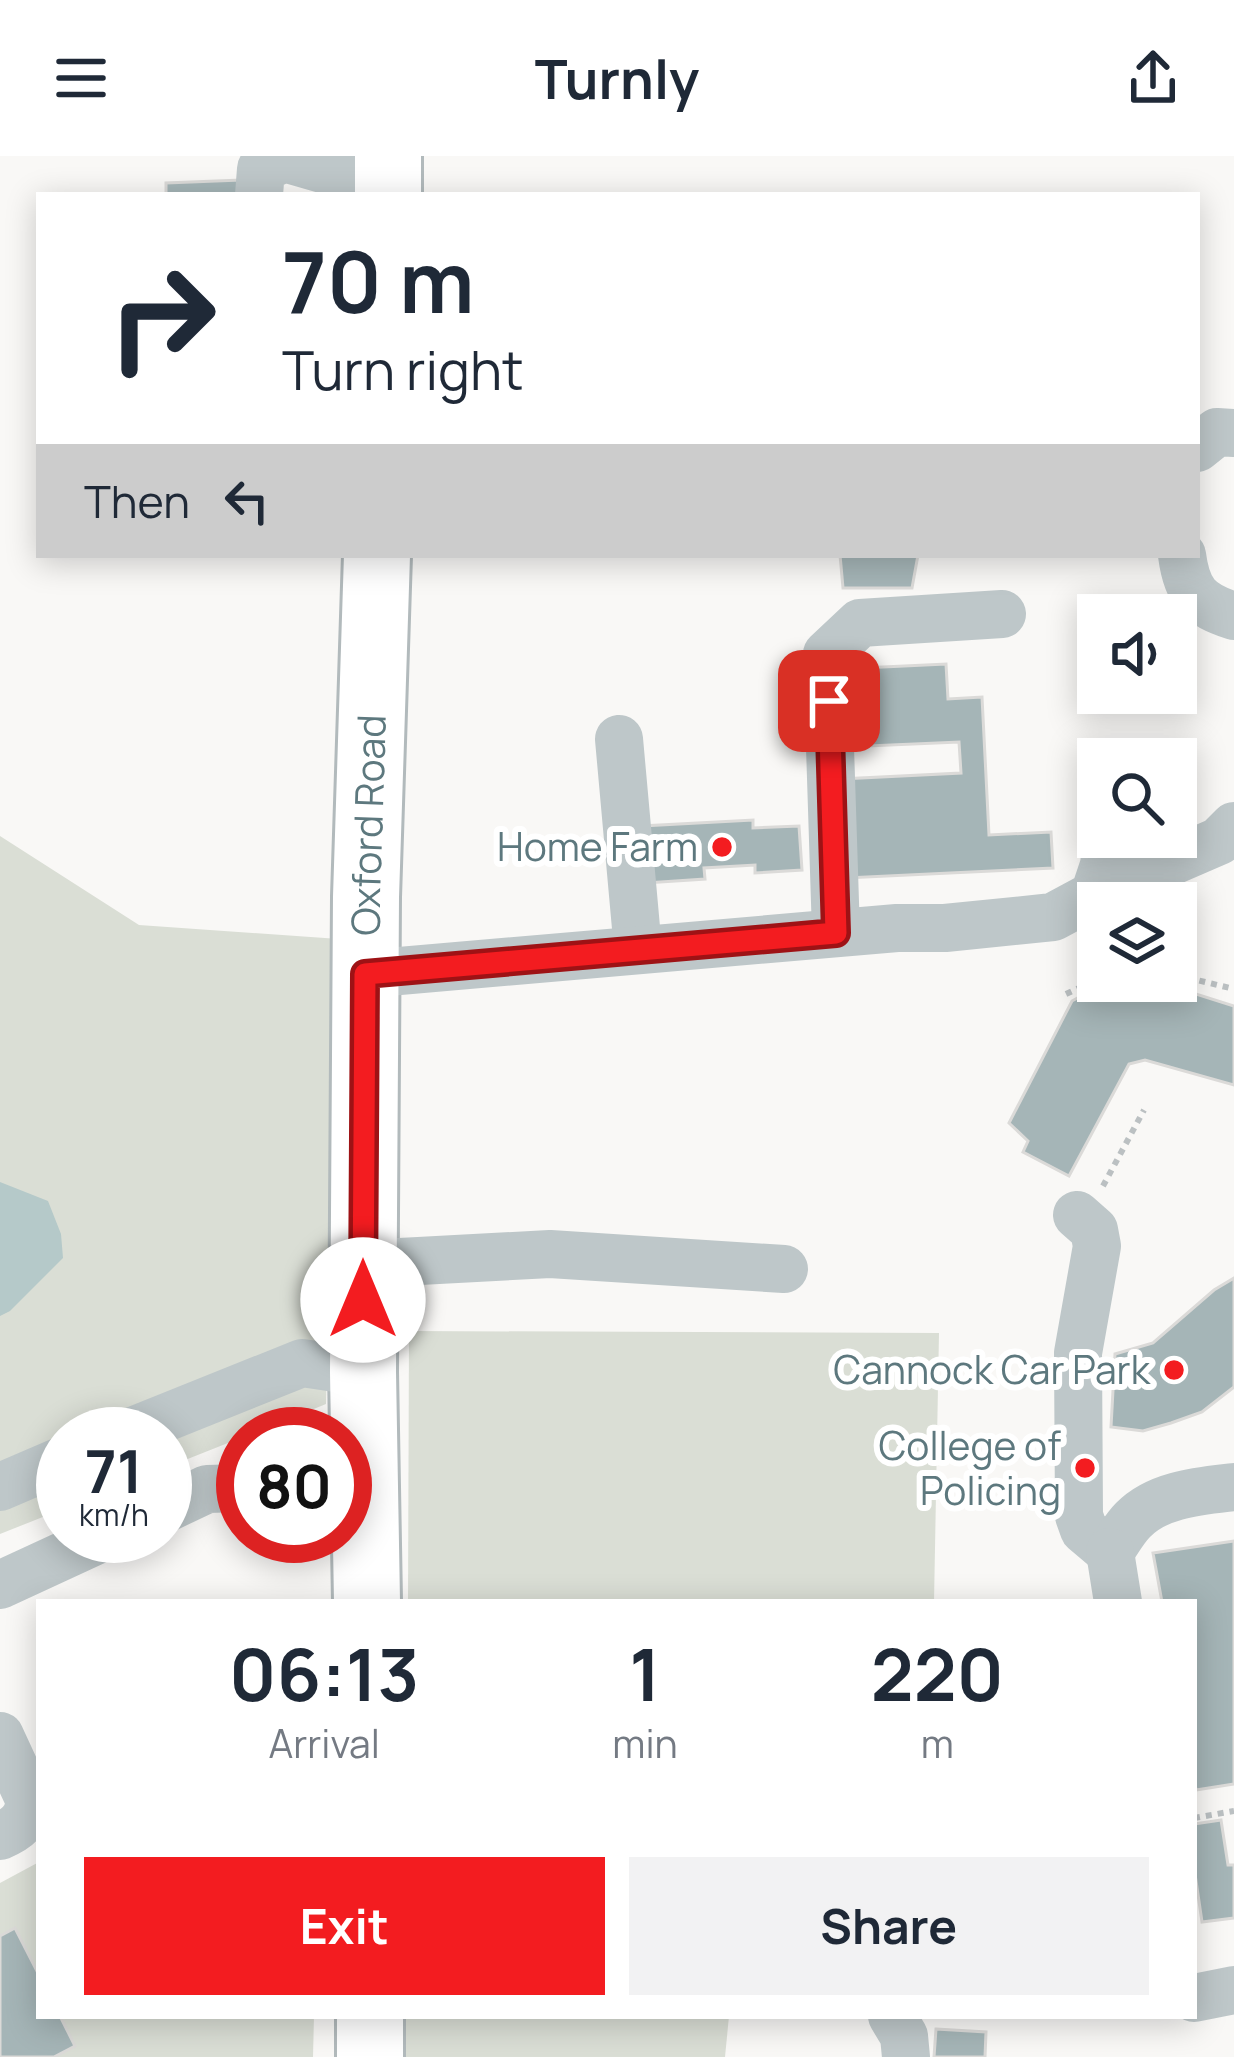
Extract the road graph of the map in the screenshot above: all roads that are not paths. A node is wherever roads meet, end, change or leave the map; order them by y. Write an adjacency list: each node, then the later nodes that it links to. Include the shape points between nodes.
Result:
1 (388, 180): 2 (lane, via 284,158 261,170)
2 (259, 192)
3 (1234, 433): 4 (lane, via 1217,431)
4 (1200, 445)
5 (377, 558): 15 (highway, Oxford Road)
6 (1182, 558): 8 (lane, via 1198,600)
7 (1002, 614): 13 (lane, via 860,623 827,654)
8 (1234, 616)
9 (619, 739): 14 (lane)
10 (1234, 826): 11 (lane, via 1219,841)
11 (1124, 882)
12 (1077, 904): 13 (lane, via 1052,917)
13 (836, 933): 14 (lane)
14 (638, 950): 15 (lane)
15 (365, 974): 17 (highway, Oxford Road)
16 (1081, 1218): 25 (lane, via 1097,1246 1078,1353 1079,1516)
17 (363, 1264): 18 (lane, via 550,1254); 19 (highway, Oxford Road)
18 (784, 1269)
19 (363, 1372): 20 (lane, via 302,1363); 21 (highway, Oxford Road)
20 (192, 1407)
21 (361, 1407)
22 (36, 1472): 23 (lane)
23 (0, 1487)
24 (1234, 1487): 25 (lane, via 1166,1500 1134,1518)
25 (1110, 1552): 30 (lane)
26 (48, 1563): 28 (lane)
27 (362, 1563): 29 (highway, Oxford Road)
28 (0, 1585)
29 (367, 1599)
30 (1118, 1599)
31 (0, 1736): 32 (lane, via 30,1801 22,1823)
32 (0, 1836)
33 (1234, 1990): 34 (lane)
34 (1197, 1997)
35 (370, 2019): 37 (highway)
36 (894, 2019): 38 (lane)
37 (370, 2057)
38 (906, 2057)

